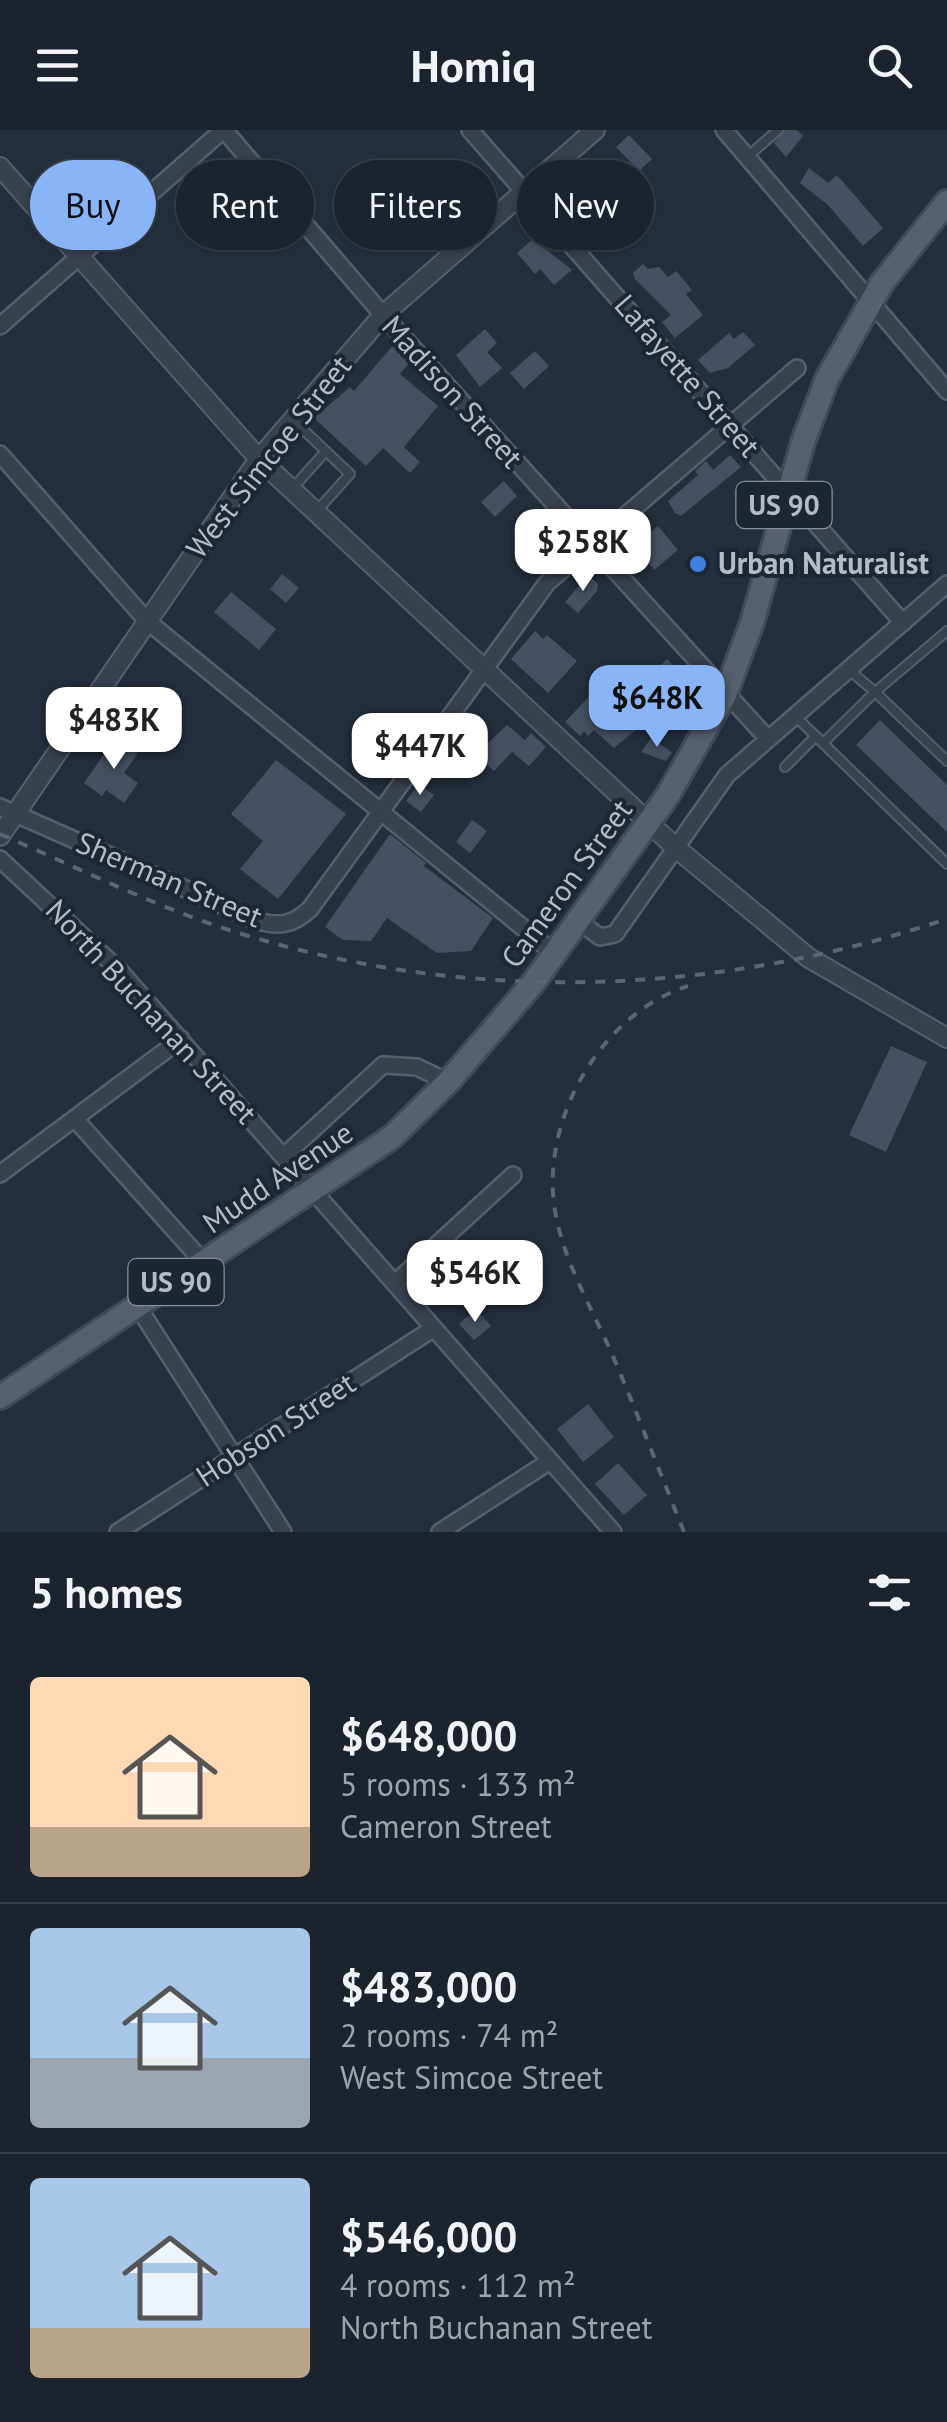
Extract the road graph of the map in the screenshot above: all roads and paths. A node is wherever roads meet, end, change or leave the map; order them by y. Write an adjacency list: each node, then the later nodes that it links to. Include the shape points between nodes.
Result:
1 (224, 130): 13 (street); 15 (street, Madison Street)
2 (470, 130): 9 (street, Lafayette Street)
3 (596, 130): 7 (street, West Simcoe Street)
4 (724, 130): 6 (street)
5 (778, 130): 6 (lane)
6 (746, 157): 14 (street)
7 (561, 160)
8 (0, 167): 13 (street)
9 (517, 184)
10 (517, 198): 15 (street, West Simcoe Street)
11 (946, 204): 14 (main road, Cameron Street / US 90)
12 (575, 250): 20 (street, Lafayette Street)
13 (78, 258): 16 (street); 23 (street)
14 (870, 303): 18 (street); 25 (main road, Cameron Street / US 90, via 827,379)
15 (384, 315): 19 (street, West Simcoe Street); 27 (street, Madison Street)
16 (0, 326)
17 (797, 368): 20 (street, Sherman Street)
18 (947, 392)
19 (293, 420): 21 (lane); 23 (street, West Simcoe Street)
20 (730, 425): 25 (street, Lafayette Street); 27 (street, Sherman Street)
21 (326, 451): 24 (lane); 26 (lane, via 350,474)
22 (0, 454): 29 (street)
23 (259, 460): 24 (street); 29 (street, West Simcoe Street)
24 (291, 490): 26 (street)
25 (788, 492): 30 (street, Lafayette Street); 35 (main road, Cameron Street / US 90)
26 (315, 513): 33 (street)
27 (589, 544): 33 (street, Sherman Street, via 538,593); 35 (street, Madison Street)
28 (947, 584): 30 (street)
29 (147, 621): 41 (street, West Simcoe Street); 42 (street)
30 (903, 623): 32 (street)
31 (947, 631): 34 (lane)
32 (848, 669): 34 (lane); 36 (street)
33 (484, 670): 42 (street, Sherman Street); 43 (street)
34 (875, 692): 38 (lane); 39 (lane)
35 (726, 695): 37 (street, Madison Street); 43 (main road, Cameron Street / US 90)
36 (794, 715): 37 (street); 38 (lane)
37 (767, 738): 45 (street, via 727,775)
38 (819, 740): 40 (lane); 47 (lane)
39 (947, 762)
40 (785, 768)
41 (7, 811): 42 (street, Sherman Street, via 258,921 284,925 310,909); 44 (street, West Simcoe Street)
42 (381, 811): 49 (street)
43 (648, 823): 45 (street); 48 (main road, Cameron Street / US 90)
44 (0, 836)
45 (676, 848): 48 (street, via 616,934 600,937); 51 (street, via 809,958)
46 (0, 858): 50 (street, North Buchanan Street, via 83,932)
47 (947, 864)
48 (578, 921): 49 (main road, Cameron Street / US 90)
49 (554, 953): 52 (main road, Cameron Street / US 90)
50 (181, 1038): 54 (street); 55 (street, North Buchanan Street)
51 (947, 1038)
52 (472, 1054): 53 (main road, Mudd Avenue / US 90)
53 (448, 1082): 55 (street, via 418,1067 383,1065); 58 (main road, Mudd Avenue / US 90, via 392,1137)
54 (76, 1119): 56 (street); 59 (street)
55 (284, 1156): 58 (street, North Buchanan Street)
56 (0, 1174)
57 (513, 1175): 60 (street)
58 (314, 1192): 59 (main road, Mudd Avenue / US 90); 60 (street, North Buchanan Street)
59 (204, 1263): 61 (main road, Mudd Avenue / US 90)
60 (395, 1283): 62 (street, North Buchanan Street)
61 (138, 1306): 63 (main road, Mudd Avenue / US 90); 64 (street)
62 (434, 1328): 64 (street, Hobson Street); 65 (street, North Buchanan Street)
63 (0, 1397)
64 (234, 1456): 66 (street, Hobson Street); 67 (street)
65 (550, 1461): 68 (street); 69 (street, North Buchanan Street)
66 (118, 1532)
67 (283, 1532)
68 (440, 1532)
69 (613, 1532)

